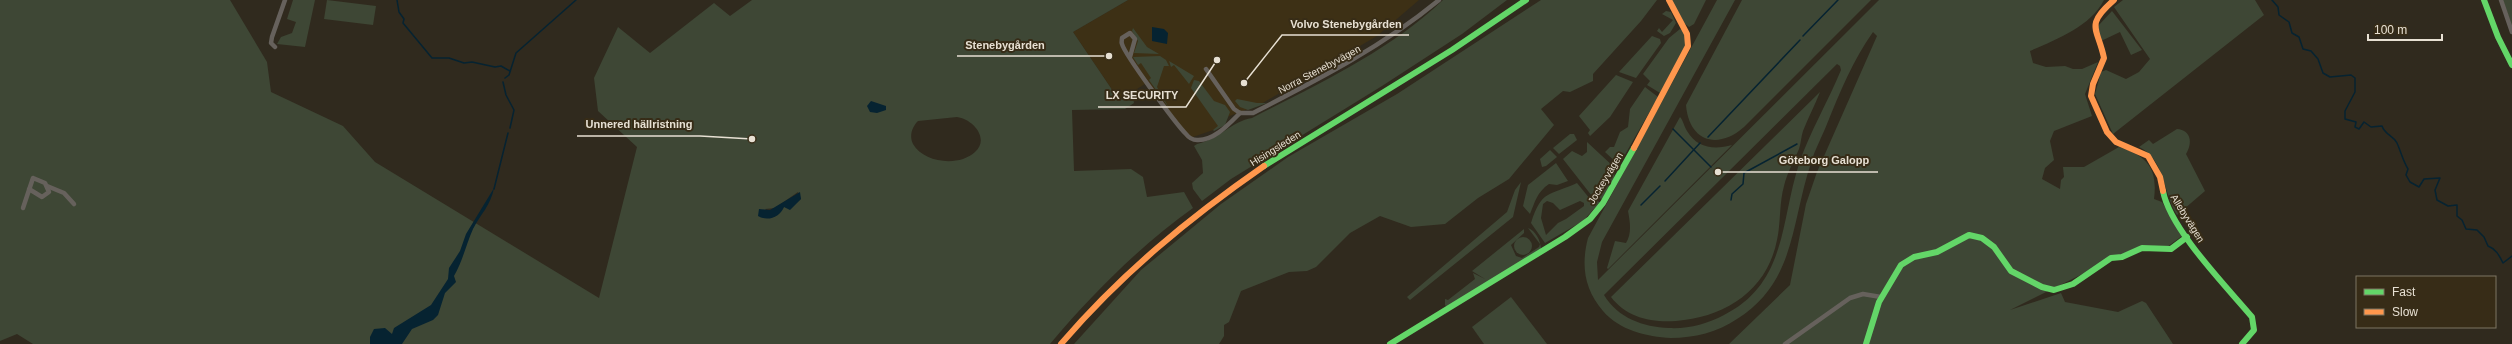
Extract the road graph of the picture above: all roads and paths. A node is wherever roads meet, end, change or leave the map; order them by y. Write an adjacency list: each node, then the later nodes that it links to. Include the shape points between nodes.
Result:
1 (285, 0): 9 (street, via 272,37 271,43)
2 (1439, 0): 13 (street, Norra Stenebyvägen, via 1410,24 1370,51 1326,76 1253,113)
3 (1526, 0): 20 (main road, Hisingsleden, via 1228,191 1183,224 1136,264)
4 (1668, 0): 21 (main road, Jockeyvägen, via 1688,34 1688,46 1623,168 1594,216 1565,237)
5 (2114, 0): 18 (main road, Allebyvägen, via 2101,13 2095,26 2104,58 2092,88 2093,105 2113,140 2142,152 2150,159 2162,183 2165,202)
6 (2484, 0): 11 (main road)
7 (2502, 0): 8 (street)
8 (2512, 32)
9 (275, 47)
10 (1130, 57): 10 (street, via 1122,44 1122,38 1130,33 1135,39); 13 (street, via 1191,139 1202,139 1221,131)
11 (2512, 65)
12 (1206, 69): 13 (street, via 1234,109)
13 (1240, 113)
14 (47, 186): 15 (street, via 35,177 30,182); 15 (street, via 49,192 42,197); 16 (street, via 64,193)
15 (29, 189): 17 (street)
16 (74, 204)
17 (23, 208)
18 (2187, 237): 19 (main road, via 2171,249 2142,248 2122,257 2111,258 2073,284 2054,290 2016,275 1994,247 1982,238 1969,235 1933,254 1908,259 1901,265); 24 (main road, Allebyvägen, via 2252,317 2254,330)
19 (1881, 297): 22 (street, via 1863,294 1850,298); 23 (main road)
20 (1061, 344)
21 (1390, 344)
22 (1785, 344)
23 (1866, 344)
24 (2242, 344)

